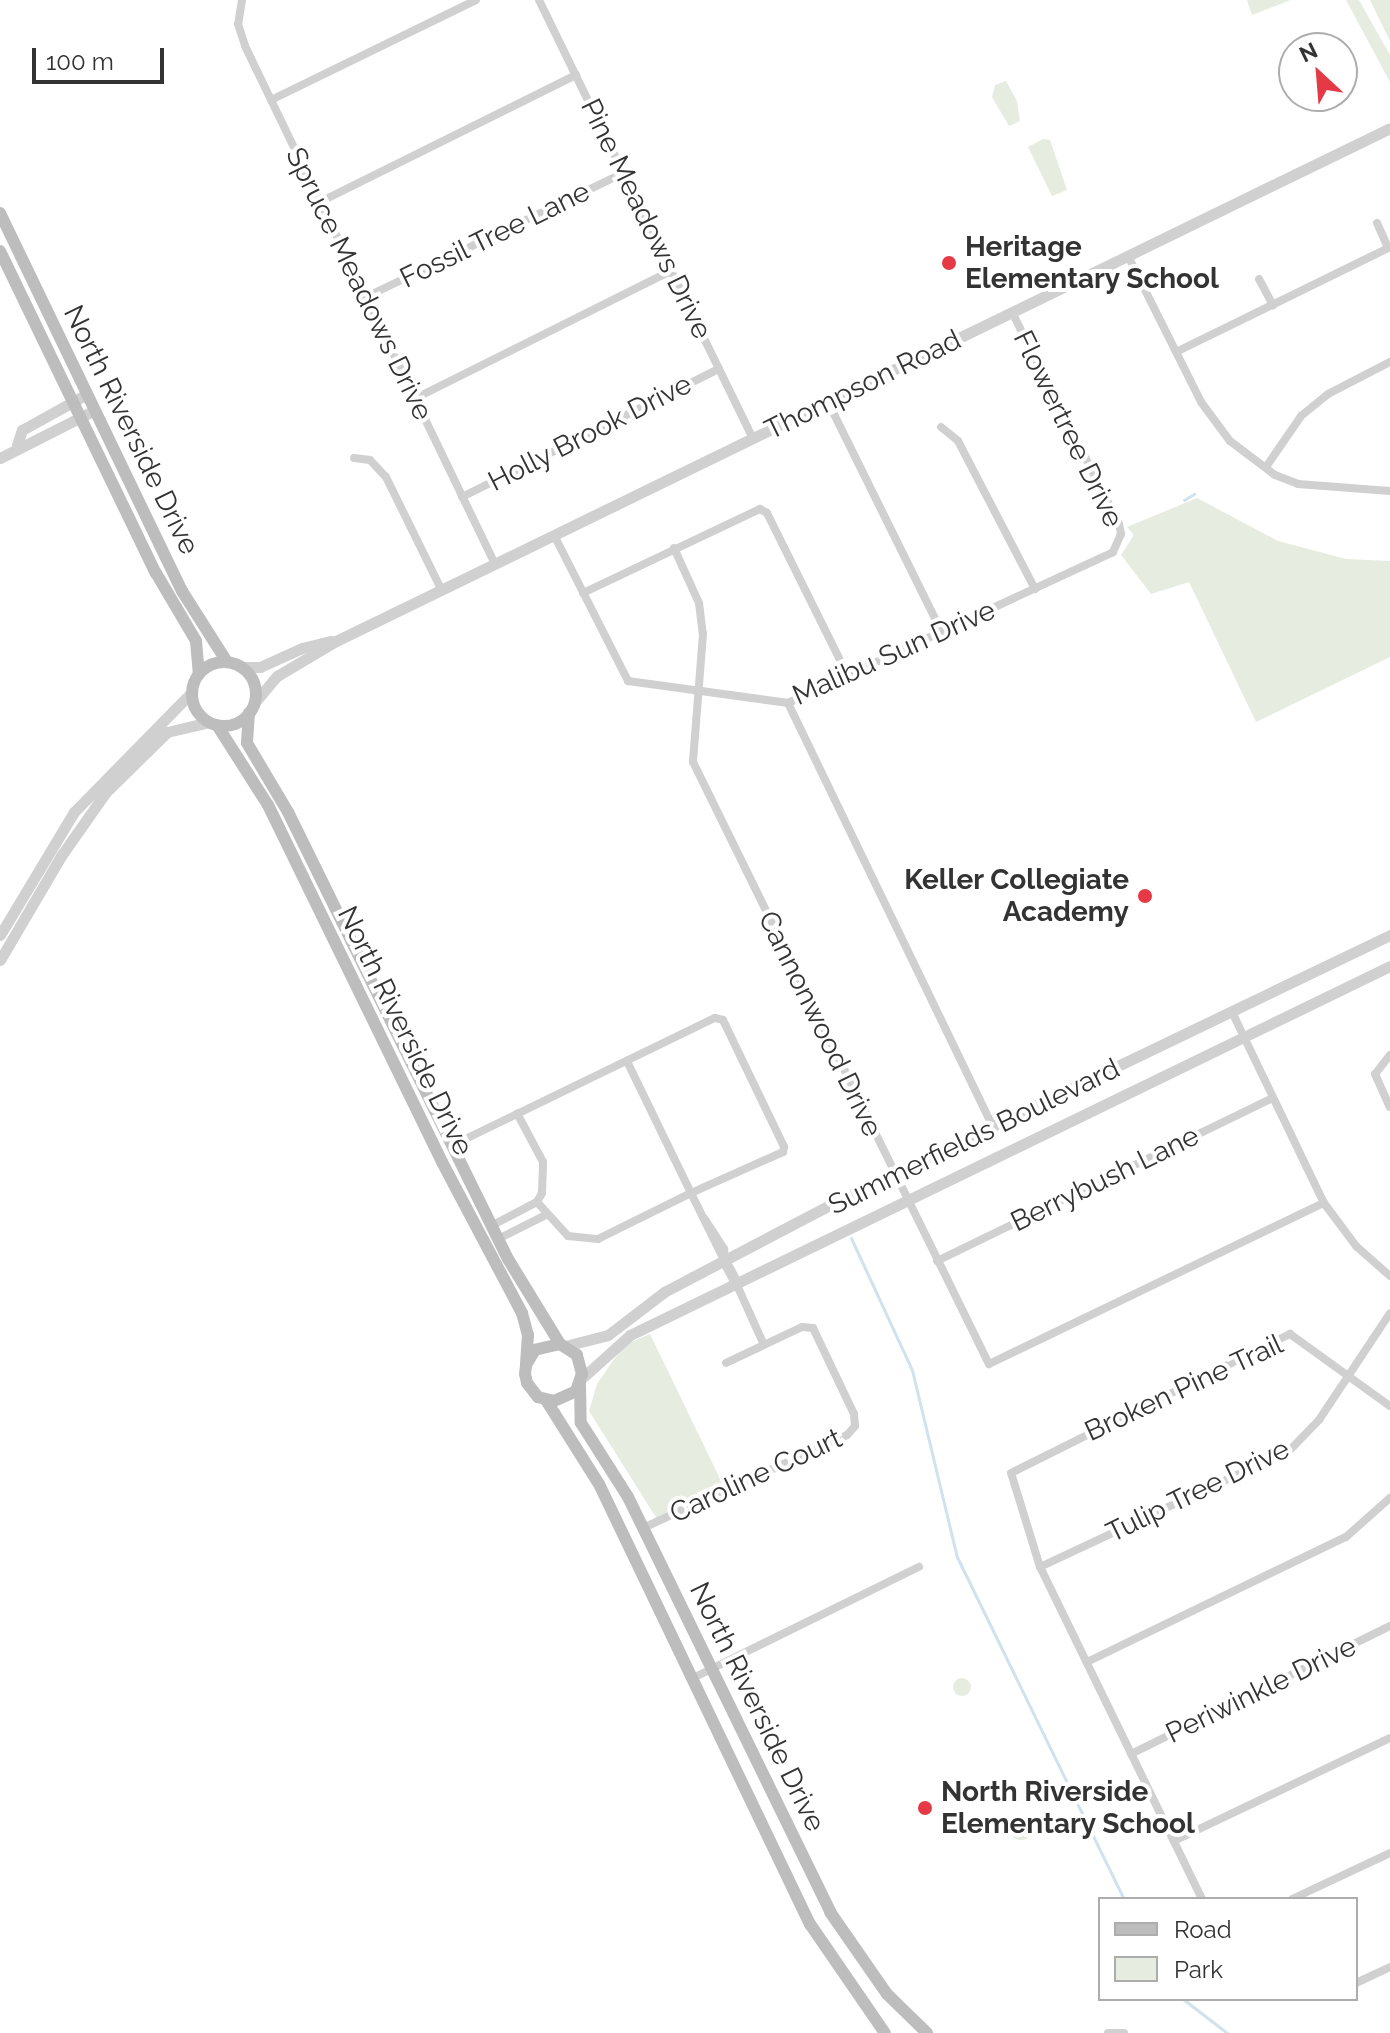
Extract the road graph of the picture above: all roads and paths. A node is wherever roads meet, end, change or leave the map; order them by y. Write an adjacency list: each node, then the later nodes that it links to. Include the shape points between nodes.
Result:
1 (242, 0): 5 (street, Spruce Meadows Drive, via 241,36)
2 (476, 0): 5 (street)
3 (539, 0): 4 (street, Pine Meadows Drive)
4 (576, 75): 7 (street, Pine Meadows Drive); 8 (street)
5 (271, 100): 8 (street, Spruce Meadows Drive)
6 (1390, 128): 13 (street, Thompson Road)
7 (624, 173): 14 (street, Pine Meadows Drive); 16 (street, Fossil Tree Lane)
8 (320, 202): 16 (street, Spruce Meadows Drive)
9 (0, 213): 22 (main road, North Riverside Drive)
10 (1377, 223): 11 (street)
11 (1389, 248): 17 (street)
12 (0, 251): 24 (main road, North Riverside Drive)
13 (1128, 256): 18 (street, Thompson Road); 19 (street)
14 (671, 271): 21 (street, Pine Meadows Drive); 23 (street)
15 (1259, 279): 17 (street)
16 (366, 297): 23 (street, Spruce Meadows Drive)
17 (1273, 305): 19 (street)
18 (1012, 312): 25 (street, Thompson Road); 37 (street, Flowertree Drive, via 1119,524)
19 (1176, 352): 33 (street, via 1217,426)
20 (1390, 362): 33 (street, via 1328,394 1301,416)
21 (719, 369): 29 (street, Pine Meadows Drive); 35 (street, Holly Brook Drive)
22 (87, 394): 24 (street); 26 (main road, North Riverside Drive)
23 (414, 399): 35 (street, Spruce Meadows Drive)
24 (73, 400): 27 (main road, North Riverside Drive); 30 (street, via 22,430)
25 (828, 402): 29 (street, Thompson Road); 43 (street)
26 (95, 410): 27 (street); 45 (main road, North Riverside Drive, via 182,591)
27 (80, 417): 30 (street, via 31,444); 47 (main road, North Riverside Drive, via 156,573 196,641)
28 (941, 427): 41 (street, via 958,441)
29 (753, 439): 36 (street, Thompson Road)
30 (17, 445): 31 (street)
31 (0, 458)
32 (354, 458): 40 (street, via 370,460 386,477)
33 (1266, 467): 34 (street, via 1298,484)
34 (1390, 491)
35 (462, 497): 39 (street, Spruce Meadows Drive)
36 (554, 535): 39 (street, Thompson Road); 42 (street, Malibu Sun Drive)
37 (1119, 547): 41 (street, Malibu Sun Drive)
38 (674, 548): 42 (street); 48 (street, via 760,509); 50 (street, Cannonwood Drive, via 699,603 703,634)
39 (495, 564): 40 (street, Thompson Road)
40 (441, 589): 44 (street, Thompson Road)
41 (1035, 589): 43 (street, Malibu Sun Drive)
42 (583, 593): 50 (street, Malibu Sun Drive, via 628,681)
43 (942, 633): 48 (street, Malibu Sun Drive)
44 (336, 641): 46 (street, Thompson Road, via 302,648 260,667); 52 (street, Thompson Road, via 277,676)
45 (227, 662): 46 (main road); 47 (main road)
46 (241, 667): 52 (main road, North Riverside Drive, via 254,682)
47 (199, 674): 49 (main road)
48 (849, 678): 51 (street, Malibu Sun Drive)
49 (192, 692): 53 (main road, North Riverside Drive, via 198,713); 54 (street)
50 (696, 692): 51 (street, Malibu Sun Drive); 71 (street, Cannonwood Drive, via 693,762)
51 (788, 703): 69 (street)
52 (252, 708): 53 (main road, via 235,724); 59 (main road, North Riverside Drive, via 247,743 281,797)
53 (213, 723): 54 (street, via 167,732); 60 (main road, North Riverside Drive, via 268,805)
54 (101, 788): 55 (street, via 50,849); 57 (street)
55 (0, 935)
56 (1390, 935): 62 (street, Summerfields Boulevard)
57 (0, 960)
58 (1390, 966): 63 (street, Summerfields Boulevard)
59 (364, 967): 60 (main road); 61 (main road, North Riverside Drive)
60 (353, 980): 61 (main road); 87 (main road, North Riverside Drive, via 522,1313 528,1335)
61 (370, 980): 70 (main road, North Riverside Drive)
62 (1232, 1012): 63 (street); 69 (street, Summerfields Boulevard)
63 (1244, 1037): 66 (street); 73 (street, Summerfields Boulevard)
64 (1390, 1055): 67 (street, via 1375,1074)
65 (627, 1061): 68 (street); 72 (street); 72 (street, via 715,1018 728,1025 783,1152)
66 (1273, 1098): 75 (street); 79 (street, Berrybush Lane)
67 (1390, 1107)
68 (517, 1113): 70 (street); 74 (street, via 543,1162 545,1177)
69 (993, 1128): 71 (street, Summerfields Boulevard)
70 (451, 1146): 77 (main road, North Riverside Drive)
71 (895, 1176): 73 (street, Cannonwood Drive); 80 (street, Summerfields Boulevard)
72 (691, 1193): 76 (street, via 598,1239 568,1236); 80 (street, via 724,1249)
73 (907, 1200): 79 (street, Cannonwood Drive); 82 (street, Summerfields Boulevard)
74 (537, 1202): 76 (street); 77 (street)
75 (1324, 1203): 79 (street, Cannonwood Drive, via 989,1364); 81 (street, via 1356,1246)
76 (544, 1216): 78 (street)
77 (491, 1226): 78 (main road, North Riverside Drive)
78 (498, 1239): 84 (main road, North Riverside Drive)
79 (937, 1261)
80 (725, 1262): 82 (street); 84 (street, Summerfields Boulevard, via 664,1292 608,1335)
81 (1390, 1276)
82 (736, 1283): 85 (street); 89 (street, Summerfields Boulevard, via 630,1335)
83 (1390, 1313): 88 (street, Tulip Tree Drive)
84 (563, 1345): 87 (main road, via 543,1346); 89 (main road, North Riverside Drive, via 581,1364)
85 (764, 1345): 86 (street, Caroline Court); 93 (street, Caroline Court, via 802,1327 813,1328 854,1414 853,1431)
86 (726, 1363)
87 (526, 1365): 90 (main road, North Riverside Drive, via 527,1383)
88 (1346, 1376): 91 (street, Broken Pine Trail); 95 (street, Tulip Tree Drive, via 1319,1420 1290,1450); 95 (street, Broken Pine Trail, via 1290,1334 1011,1473)
89 (580, 1381): 90 (main road, via 562,1400); 93 (main road, North Riverside Drive, via 581,1423)
90 (546, 1400): 99 (main road, North Riverside Drive, via 599,1484)
91 (1390, 1406)
92 (1390, 1498): 97 (street, via 1346,1537)
93 (643, 1528): 98 (main road, North Riverside Drive)
94 (919, 1567): 98 (street)
95 (1040, 1567): 97 (street)
96 (1390, 1626): 101 (street, Periwinkle Drive)
97 (1087, 1662): 101 (street)
98 (712, 1668): 99 (street); 108 (main road, North Riverside Drive, via 830,1912)
99 (693, 1678): 109 (main road, North Riverside Drive, via 810,1924)
100 (1390, 1738): 102 (street)
101 (1131, 1754): 102 (street)
102 (1174, 1841): 104 (street)
103 (1390, 1853): 105 (street)
104 (1201, 1897)
105 (1296, 1897)
106 (1390, 1967): 107 (street)
107 (1358, 1982)
108 (918, 2031)
109 (885, 2033)
110 (1108, 2033): 111 (street)
111 (1124, 2033)

